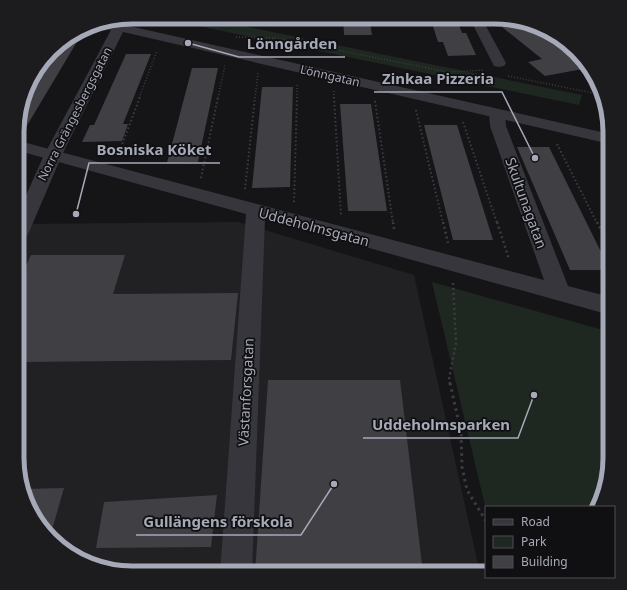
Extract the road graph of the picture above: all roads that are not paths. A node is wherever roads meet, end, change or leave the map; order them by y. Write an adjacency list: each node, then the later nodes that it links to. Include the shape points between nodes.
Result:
1 (125, 24): 5 (street, Lönngatan)
2 (478, 24): 4 (street)
3 (120, 25): 8 (street, Norra Grängesbergsgatan)
4 (500, 69)
5 (497, 114): 6 (street, Lönngatan); 11 (street, Skultunagatan, via 498,126)
6 (603, 143)
7 (24, 147): 8 (street, Uddeholmsgatan)
8 (53, 155): 9 (street, Uddeholmsgatan); 10 (street, Norra Grängesbergsgatan)
9 (250, 204): 11 (street, Uddeholmsgatan, via 453,264); 13 (street, Västanforsgatan)
10 (24, 219)
11 (559, 292): 12 (street, Uddeholmsgatan)
12 (603, 304)
13 (236, 566)

